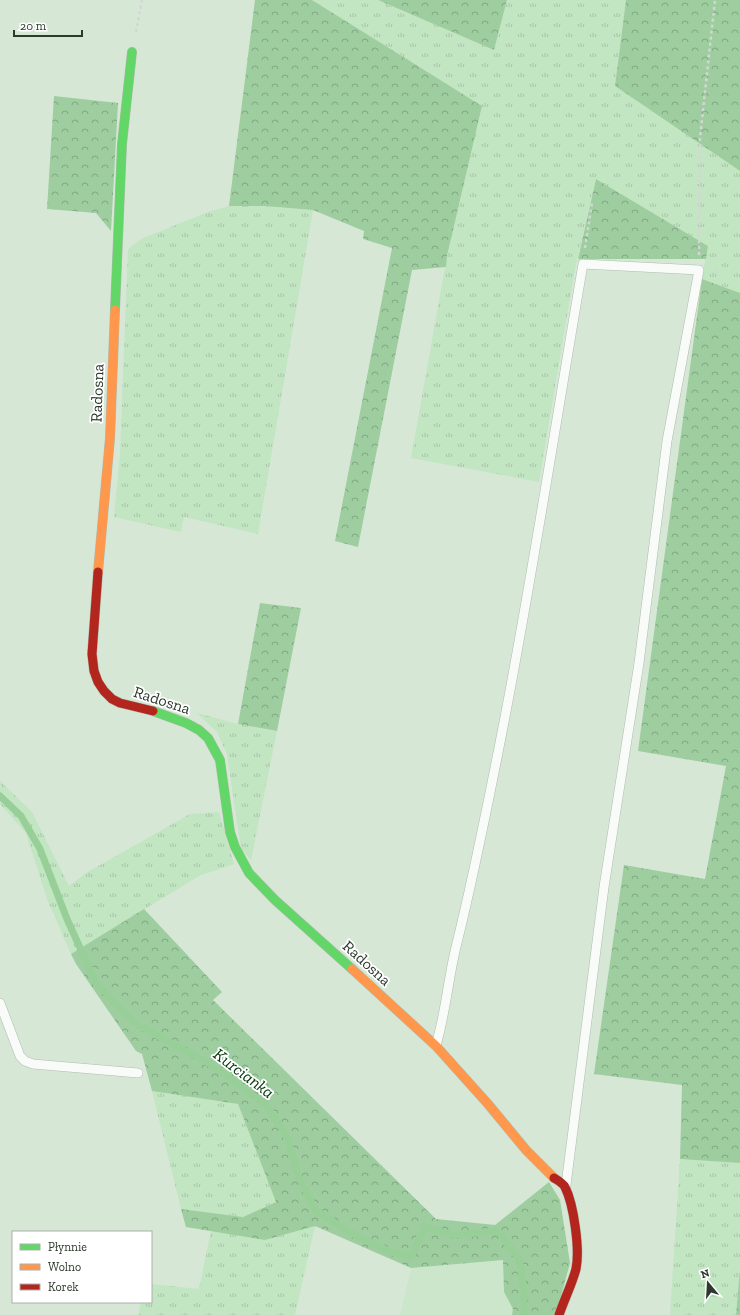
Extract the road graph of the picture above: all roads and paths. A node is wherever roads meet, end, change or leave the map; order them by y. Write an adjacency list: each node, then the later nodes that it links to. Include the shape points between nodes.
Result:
1 (142, 0): 3 (path)
2 (715, 0): 6 (path, via 700,138)
3 (132, 52): 8 (street, Radosna, via 122,144 110,438 92,658 94,671 104,692 112,699 186,722 208,738 220,760 229,827 235,847 249,873 275,900)
4 (592, 203): 5 (path)
5 (582, 264): 6 (lane); 8 (lane, via 522,627 488,807)
6 (699, 270): 10 (lane, via 667,441 639,663 604,887)
7 (0, 1003): 9 (lane, via 20,1056 25,1061 33,1064)
8 (436, 1046): 10 (street, Radosna, via 526,1150 550,1175)
9 (138, 1073)
10 (565, 1186): 11 (street, via 572,1210 577,1254 576,1268)
11 (559, 1315)

